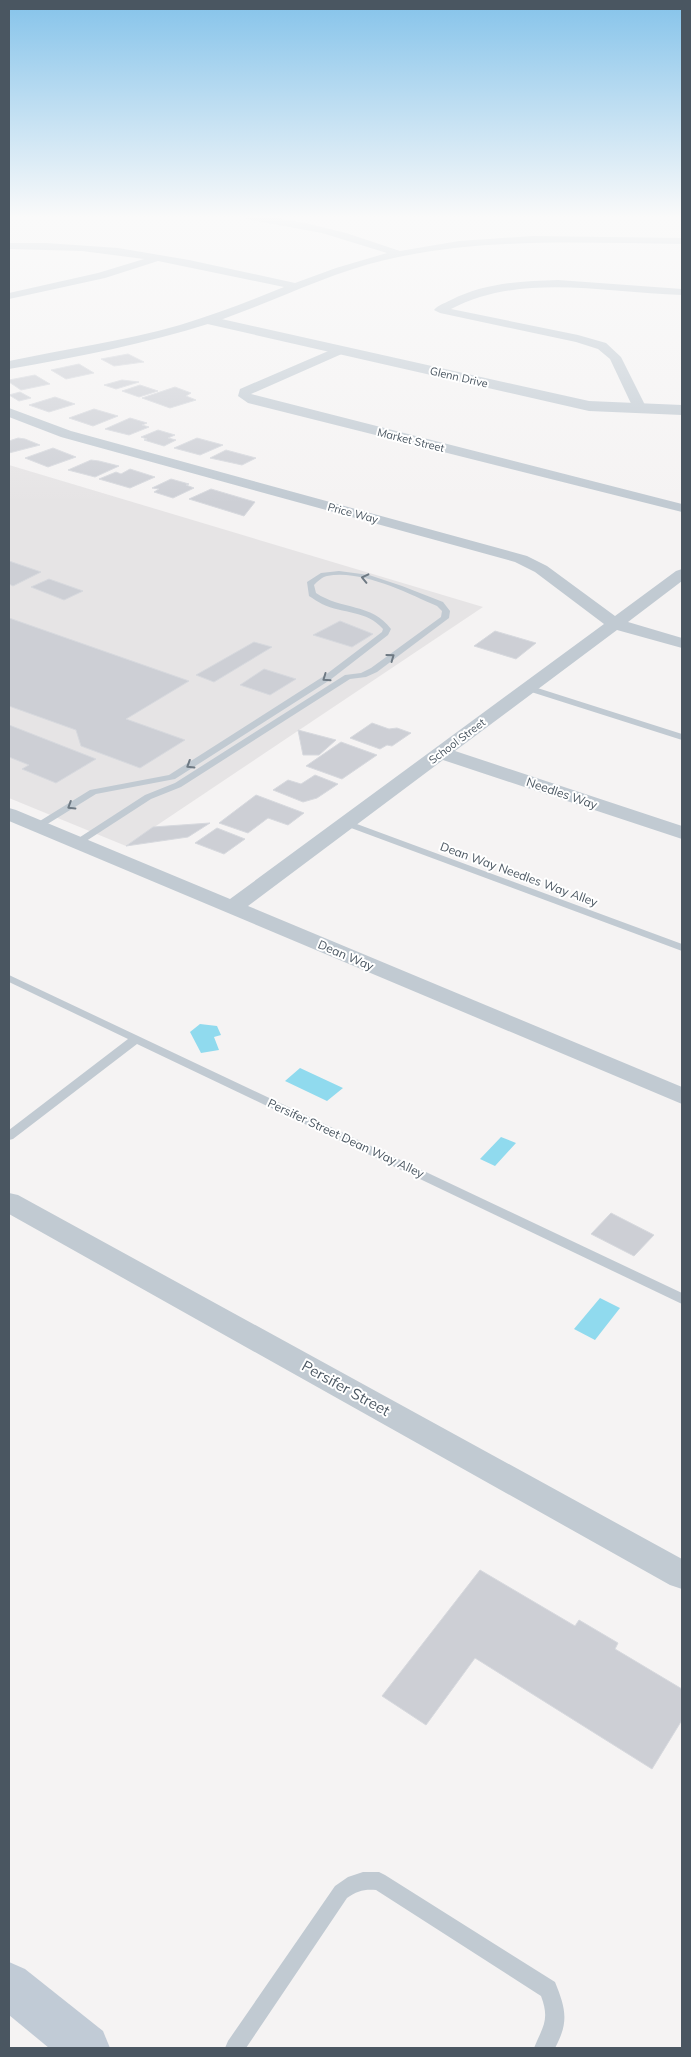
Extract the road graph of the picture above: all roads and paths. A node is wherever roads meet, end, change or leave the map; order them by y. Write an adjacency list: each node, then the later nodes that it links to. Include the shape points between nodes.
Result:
1 (228, 312): 3 (street)
2 (449, 312): 6 (street, via 602,346 615,357)
3 (208, 320): 4 (street, Glenn Drive); 5 (street)
4 (340, 350): 6 (street, Glenn Drive, via 589,406); 9 (street, Market Street, via 245,392 244,396)
5 (9, 365)
6 (640, 409): 7 (street, Glenn Drive)
7 (682, 410)
8 (9, 412): 11 (street, Price Way, via 66,434 521,560 541,569)
9 (682, 508)
10 (682, 574): 11 (street, School Street)
11 (615, 624): 12 (street, Price Way); 13 (street, School Street)
12 (682, 643)
13 (528, 688): 14 (lane); 15 (street, School Street)
14 (682, 737)
15 (441, 753): 17 (street, School Street); 19 (street, Needles Way)
16 (9, 814): 18 (street, Dean Way)
17 (346, 823): 21 (street, School Street); 22 (lane, Dean Way Needles Way Alley)
18 (38, 826): 20 (street, Dean Way); 20 (lane, one-way to 18, via 148,797 178,785 348,677 374,670 446,618 446,611 440,604 370,578 345,573 318,577 310,584 312,594 326,602 374,616 383,623 386,633 326,678 172,777 93,792)
19 (682, 833)
20 (77, 843): 21 (street, Dean Way)
21 (232, 908): 25 (street, Dean Way)
22 (682, 948)
23 (9, 978): 24 (lane, Persifer Street Dean Way Alley)
24 (136, 1039): 26 (lane); 28 (lane, Persifer Street Dean Way Alley)
25 (682, 1096)
26 (9, 1136)
27 (9, 1202): 29 (street, Persifer Street)
28 (682, 1298)
29 (682, 1575)
30 (9, 1985): 31 (main road)
31 (86, 2048)
32 (235, 2048): 33 (lane, via 341,1892 355,1882 367,1880 379,1881 548,1988 555,2004 556,2029)
33 (544, 2048)

